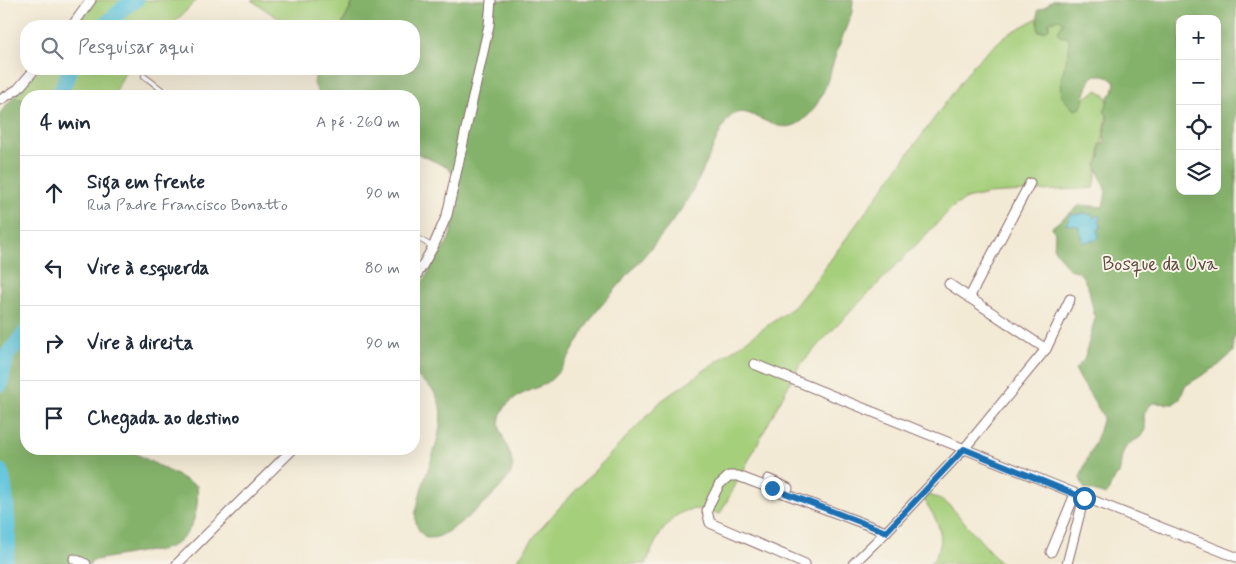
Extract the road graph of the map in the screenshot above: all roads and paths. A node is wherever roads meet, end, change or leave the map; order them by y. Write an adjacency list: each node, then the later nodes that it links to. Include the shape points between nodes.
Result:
1 (91, 0): 3 (street)
2 (491, 0): 10 (street, via 489,25 447,215)
3 (76, 20)
4 (30, 75): 7 (street, via 18,89)
5 (144, 76): 6 (lane)
6 (162, 90)
7 (0, 100)
8 (1030, 184): 13 (street)
9 (420, 239): 10 (lane)
10 (433, 247): 11 (street)
11 (420, 270)
12 (949, 284): 13 (street)
13 (968, 298): 15 (street)
14 (1070, 299): 15 (street)
15 (1046, 350): 17 (street)
16 (754, 364): 17 (street)
17 (964, 449): 20 (street); 21 (street)
18 (287, 455): 26 (street)
19 (768, 479): 21 (street)
20 (1080, 496): 22 (street); 23 (street); 29 (street)
21 (886, 532): 27 (street, via 738,476 729,476 720,485 707,511 710,522); 28 (street)
22 (1051, 552)
23 (1236, 557)
24 (74, 559): 25 (street)
25 (86, 564)
26 (178, 564)
27 (805, 564)
28 (853, 564)
29 (1067, 564)

